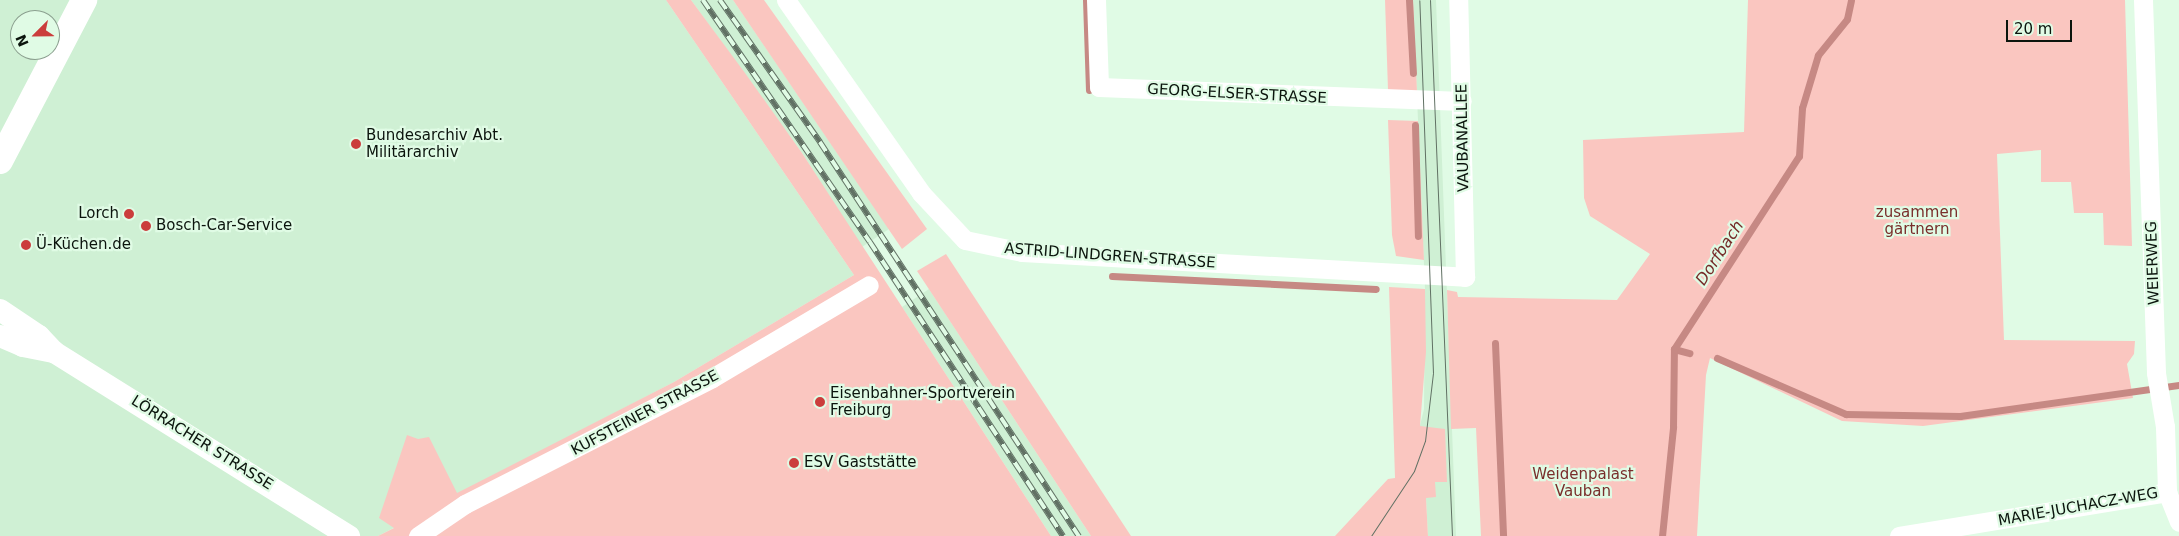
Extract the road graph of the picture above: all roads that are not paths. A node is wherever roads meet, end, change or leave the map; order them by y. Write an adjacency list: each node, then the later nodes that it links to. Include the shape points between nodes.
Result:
1 (84, 0): 7 (main road)
2 (786, 0): 8 (street, ASTRID-LINDGREN-STRASSE, via 921,193 965,240 1022,252)
3 (1096, 0): 6 (street, GEORG-ELSER-STRASSE, via 1099,87)
4 (1458, 0): 6 (street, VAUBANALLEE)
5 (2143, 0): 13 (street, WEIERWEG, via 2158,388 2165,427)
6 (1462, 101): 8 (street, VAUBANALLEE)
7 (0, 161)
8 (1465, 277)
9 (869, 285): 16 (street, KUFSTEINER STRASSE, via 720,374 465,504)
10 (0, 310): 12 (street, LÖRRACHER STRASSE, via 38,336)
11 (0, 336): 12 (street, LÖRRACHER STRASSE, via 22,346)
12 (54, 352): 15 (street, LÖRRACHER STRASSE)
13 (2167, 492): 14 (street, WEIERWEG); 17 (street, MARIE-JUCHACZ-WEG)
14 (2179, 522)
15 (349, 536)
16 (418, 536)
17 (1899, 536)

